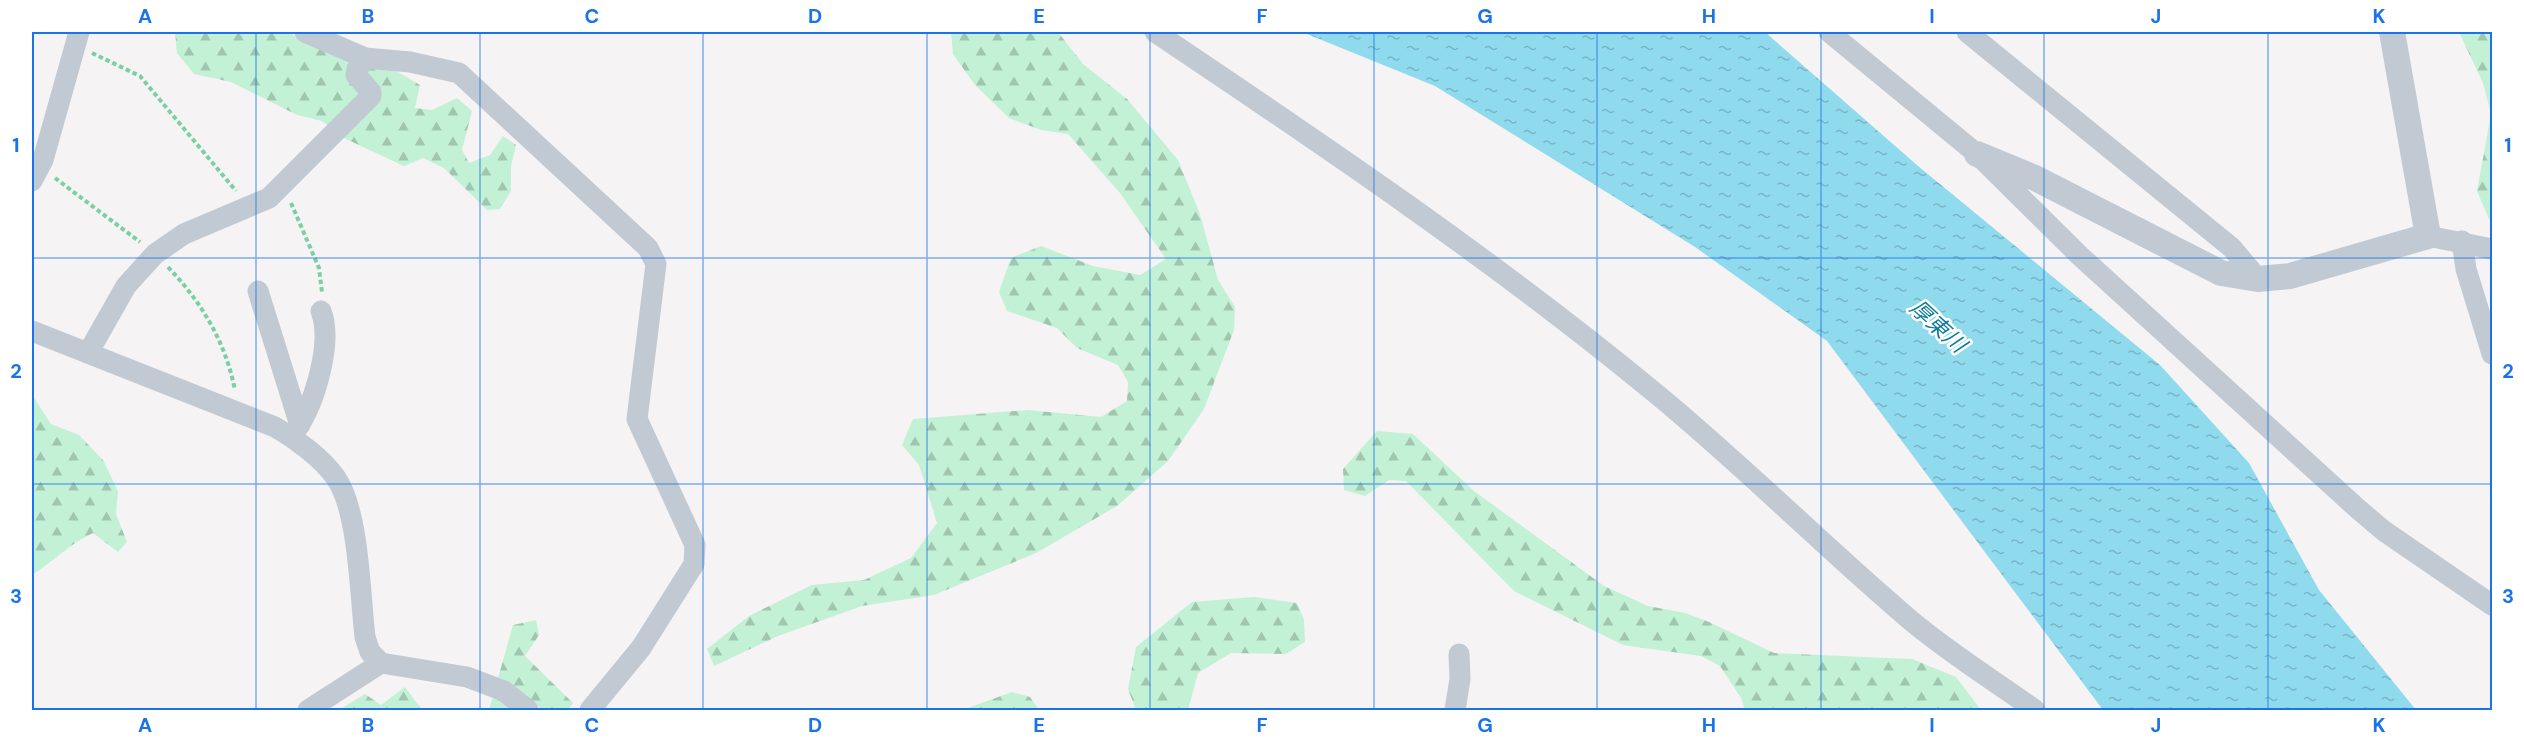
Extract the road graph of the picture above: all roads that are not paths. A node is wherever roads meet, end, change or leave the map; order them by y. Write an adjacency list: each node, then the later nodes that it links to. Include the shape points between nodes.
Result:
1 (305, 32): 7 (street)
2 (1155, 32): 27 (street, via 1465,246 1579,333 1655,392 1911,621)
3 (1829, 32): 8 (street)
4 (1967, 32): 13 (street, via 2232,248)
5 (2391, 32): 10 (street)
6 (77, 38): 9 (street, via 43,160)
7 (365, 58): 17 (street, via 356,75 371,96 268,198 184,234 155,254 126,286); 25 (street, via 410,62 459,73 643,243 656,264 637,419 695,545 694,564 640,648)
8 (1977, 154): 13 (street, via 2035,178 2221,273); 20 (street, via 2079,255 2358,509 2384,531)
9 (32, 181)
10 (2428, 236): 11 (street); 13 (street, via 2290,276)
11 (2462, 241): 12 (street); 18 (street, via 2466,269)
12 (2493, 249)
13 (2258, 279)
14 (258, 291): 19 (street)
15 (321, 311): 19 (street, via 326,324 319,376 306,416)
16 (32, 330): 17 (street)
17 (88, 353): 19 (street, via 275,427)
18 (2493, 354)
19 (296, 431): 22 (street, via 335,477 346,497 365,637 370,652)
20 (2493, 604)
21 (1459, 654): 26 (street)
22 (381, 663): 23 (street); 24 (street, via 467,677 504,691)
23 (308, 711)
24 (528, 711)
25 (590, 711)
26 (1455, 711)
27 (2035, 711)

